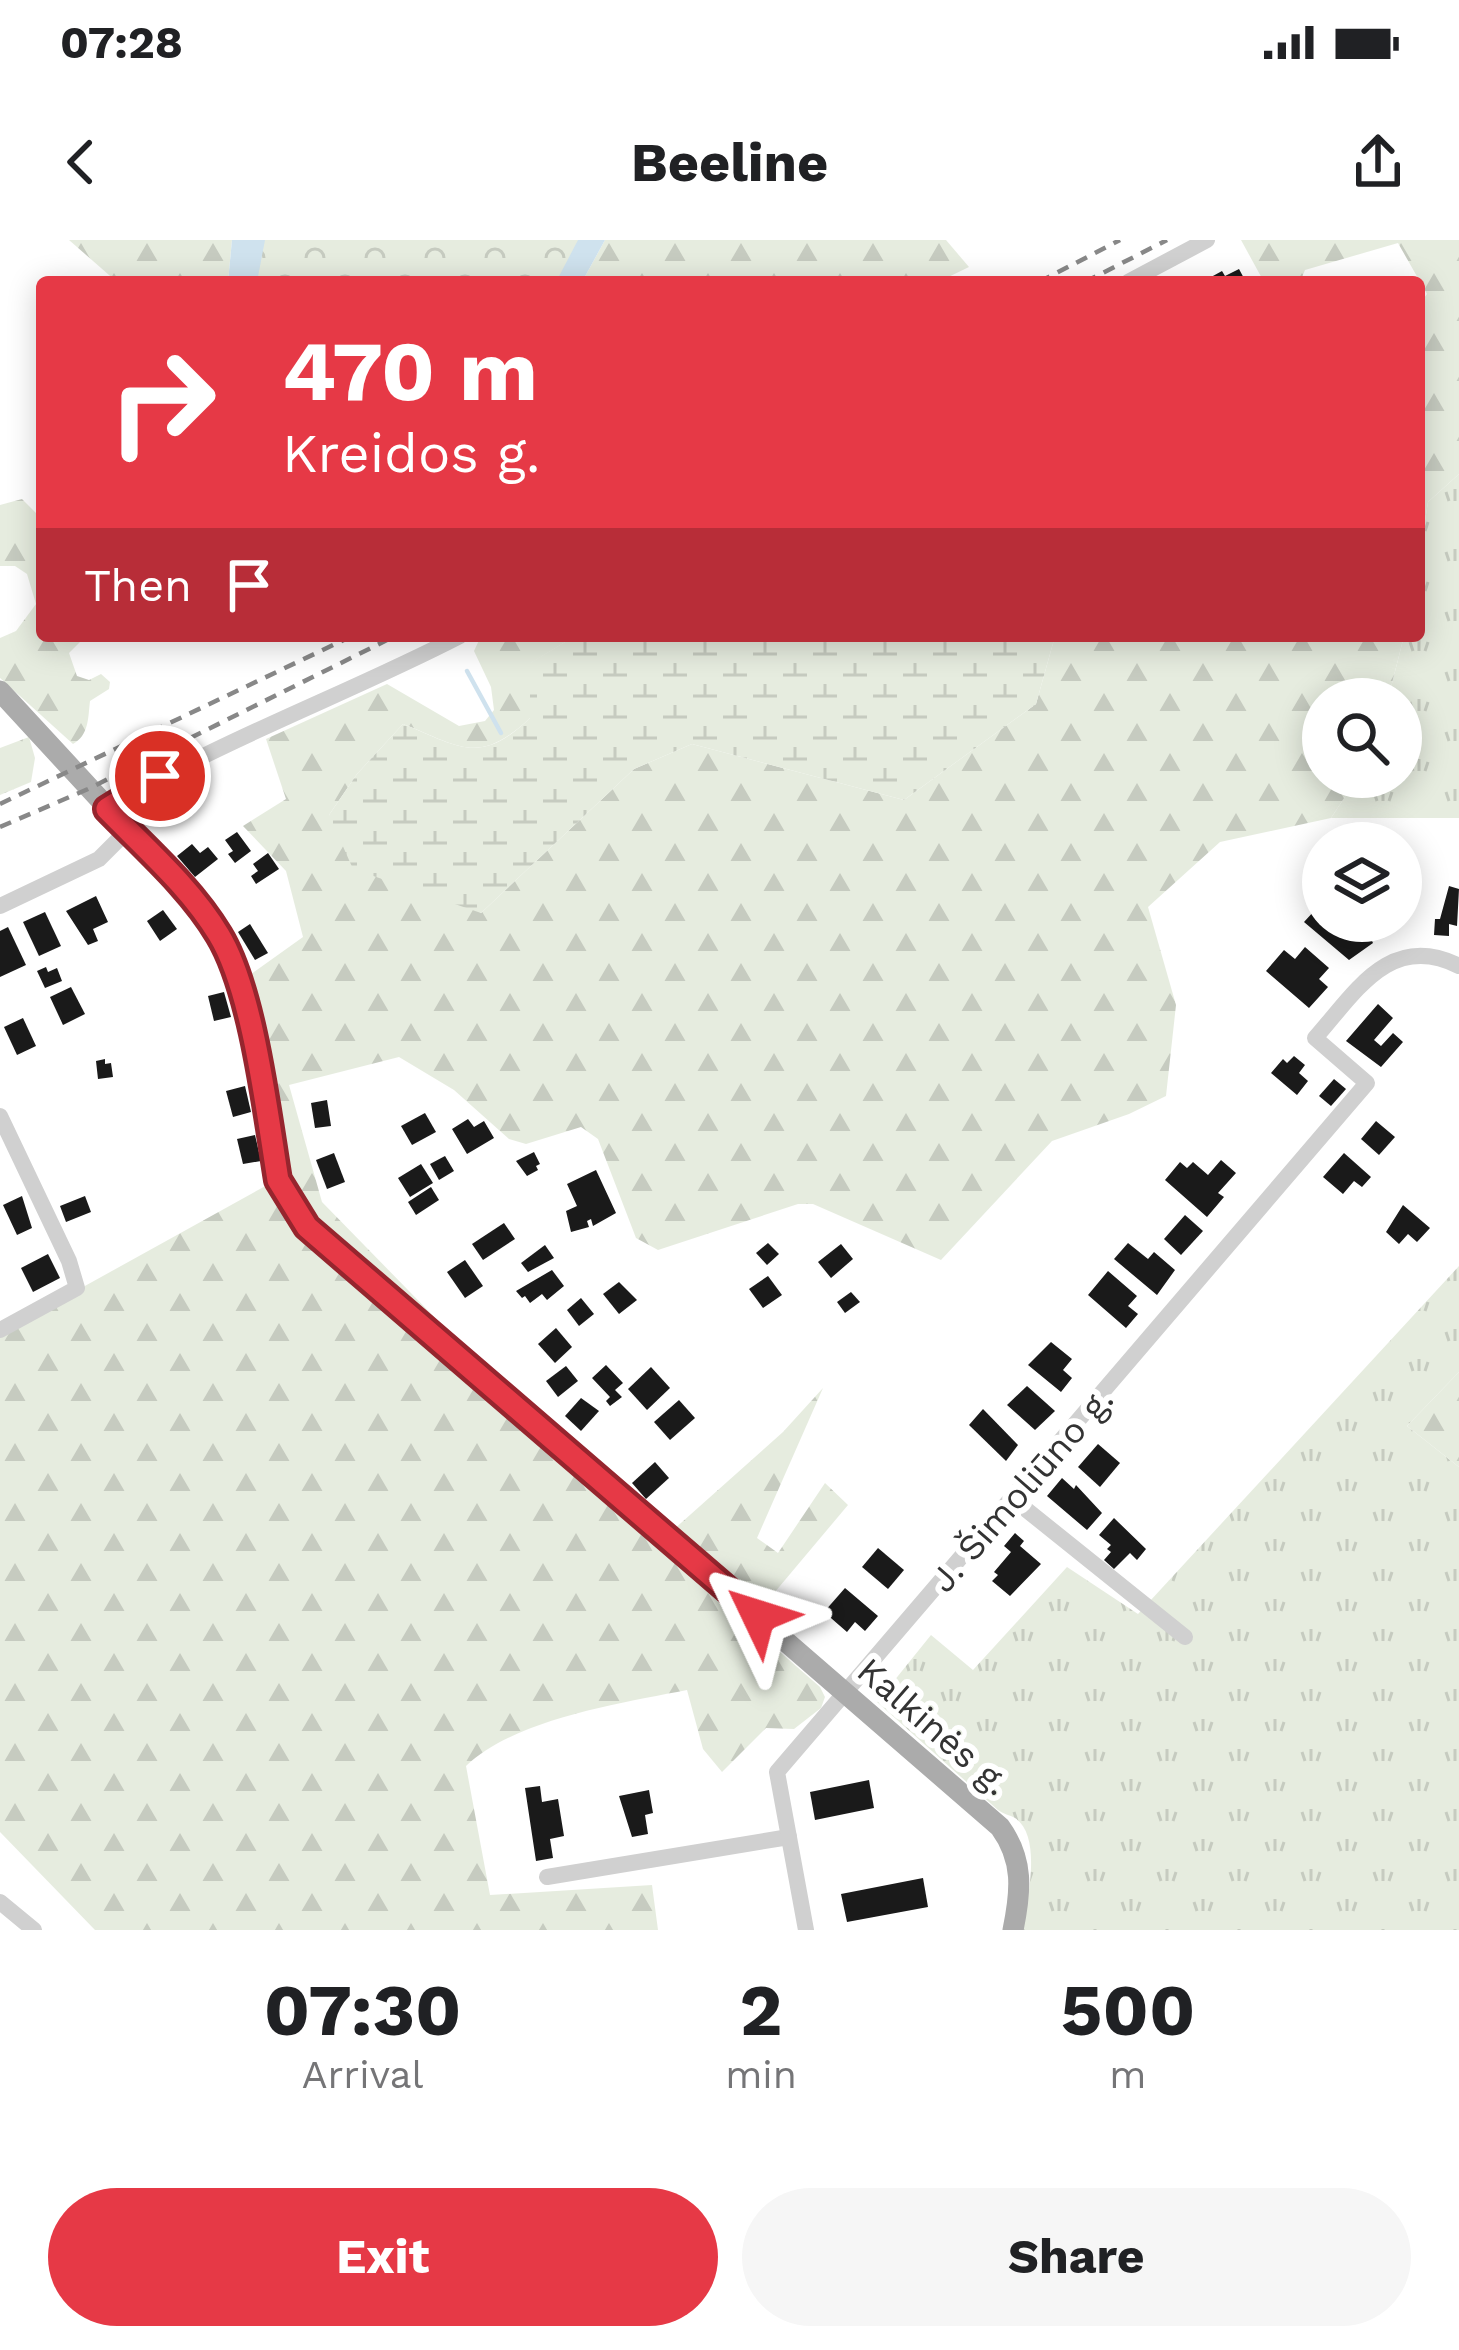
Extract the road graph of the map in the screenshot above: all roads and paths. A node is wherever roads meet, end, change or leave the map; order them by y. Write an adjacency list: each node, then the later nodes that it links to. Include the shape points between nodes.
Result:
1 (1207, 240): 2 (street)
2 (1139, 276)
3 (448, 642): 5 (street, via 160,776)
4 (0, 692): 5 (main road, Kalkinės g.)
5 (107, 809): 6 (main road, Kalkinės g.)
6 (128, 830): 7 (street, via 99,859); 13 (main road, Kalkinės g., via 218,934 238,974 278,1180 307,1227)
7 (0, 906)
8 (1459, 966): 11 (street, J. Šimoliūno g., via 1398,957 1378,968 1315,1038 1366,1083)
9 (0, 1116): 10 (street, via 77,1288)
10 (0, 1330)
11 (1013, 1499): 12 (street); 13 (street, J. Šimoliūno g.)
12 (1184, 1637)
13 (846, 1693): 14 (street, J. Šimoliūno g., via 777,1772); 19 (main road, Kalkinės g., via 1012,1843)
14 (789, 1838): 15 (street); 18 (street, J. Šimoliūno g.)
15 (547, 1877)
16 (0, 1902): 17 (street)
17 (34, 1930)
18 (806, 1930)
19 (1013, 1930)

